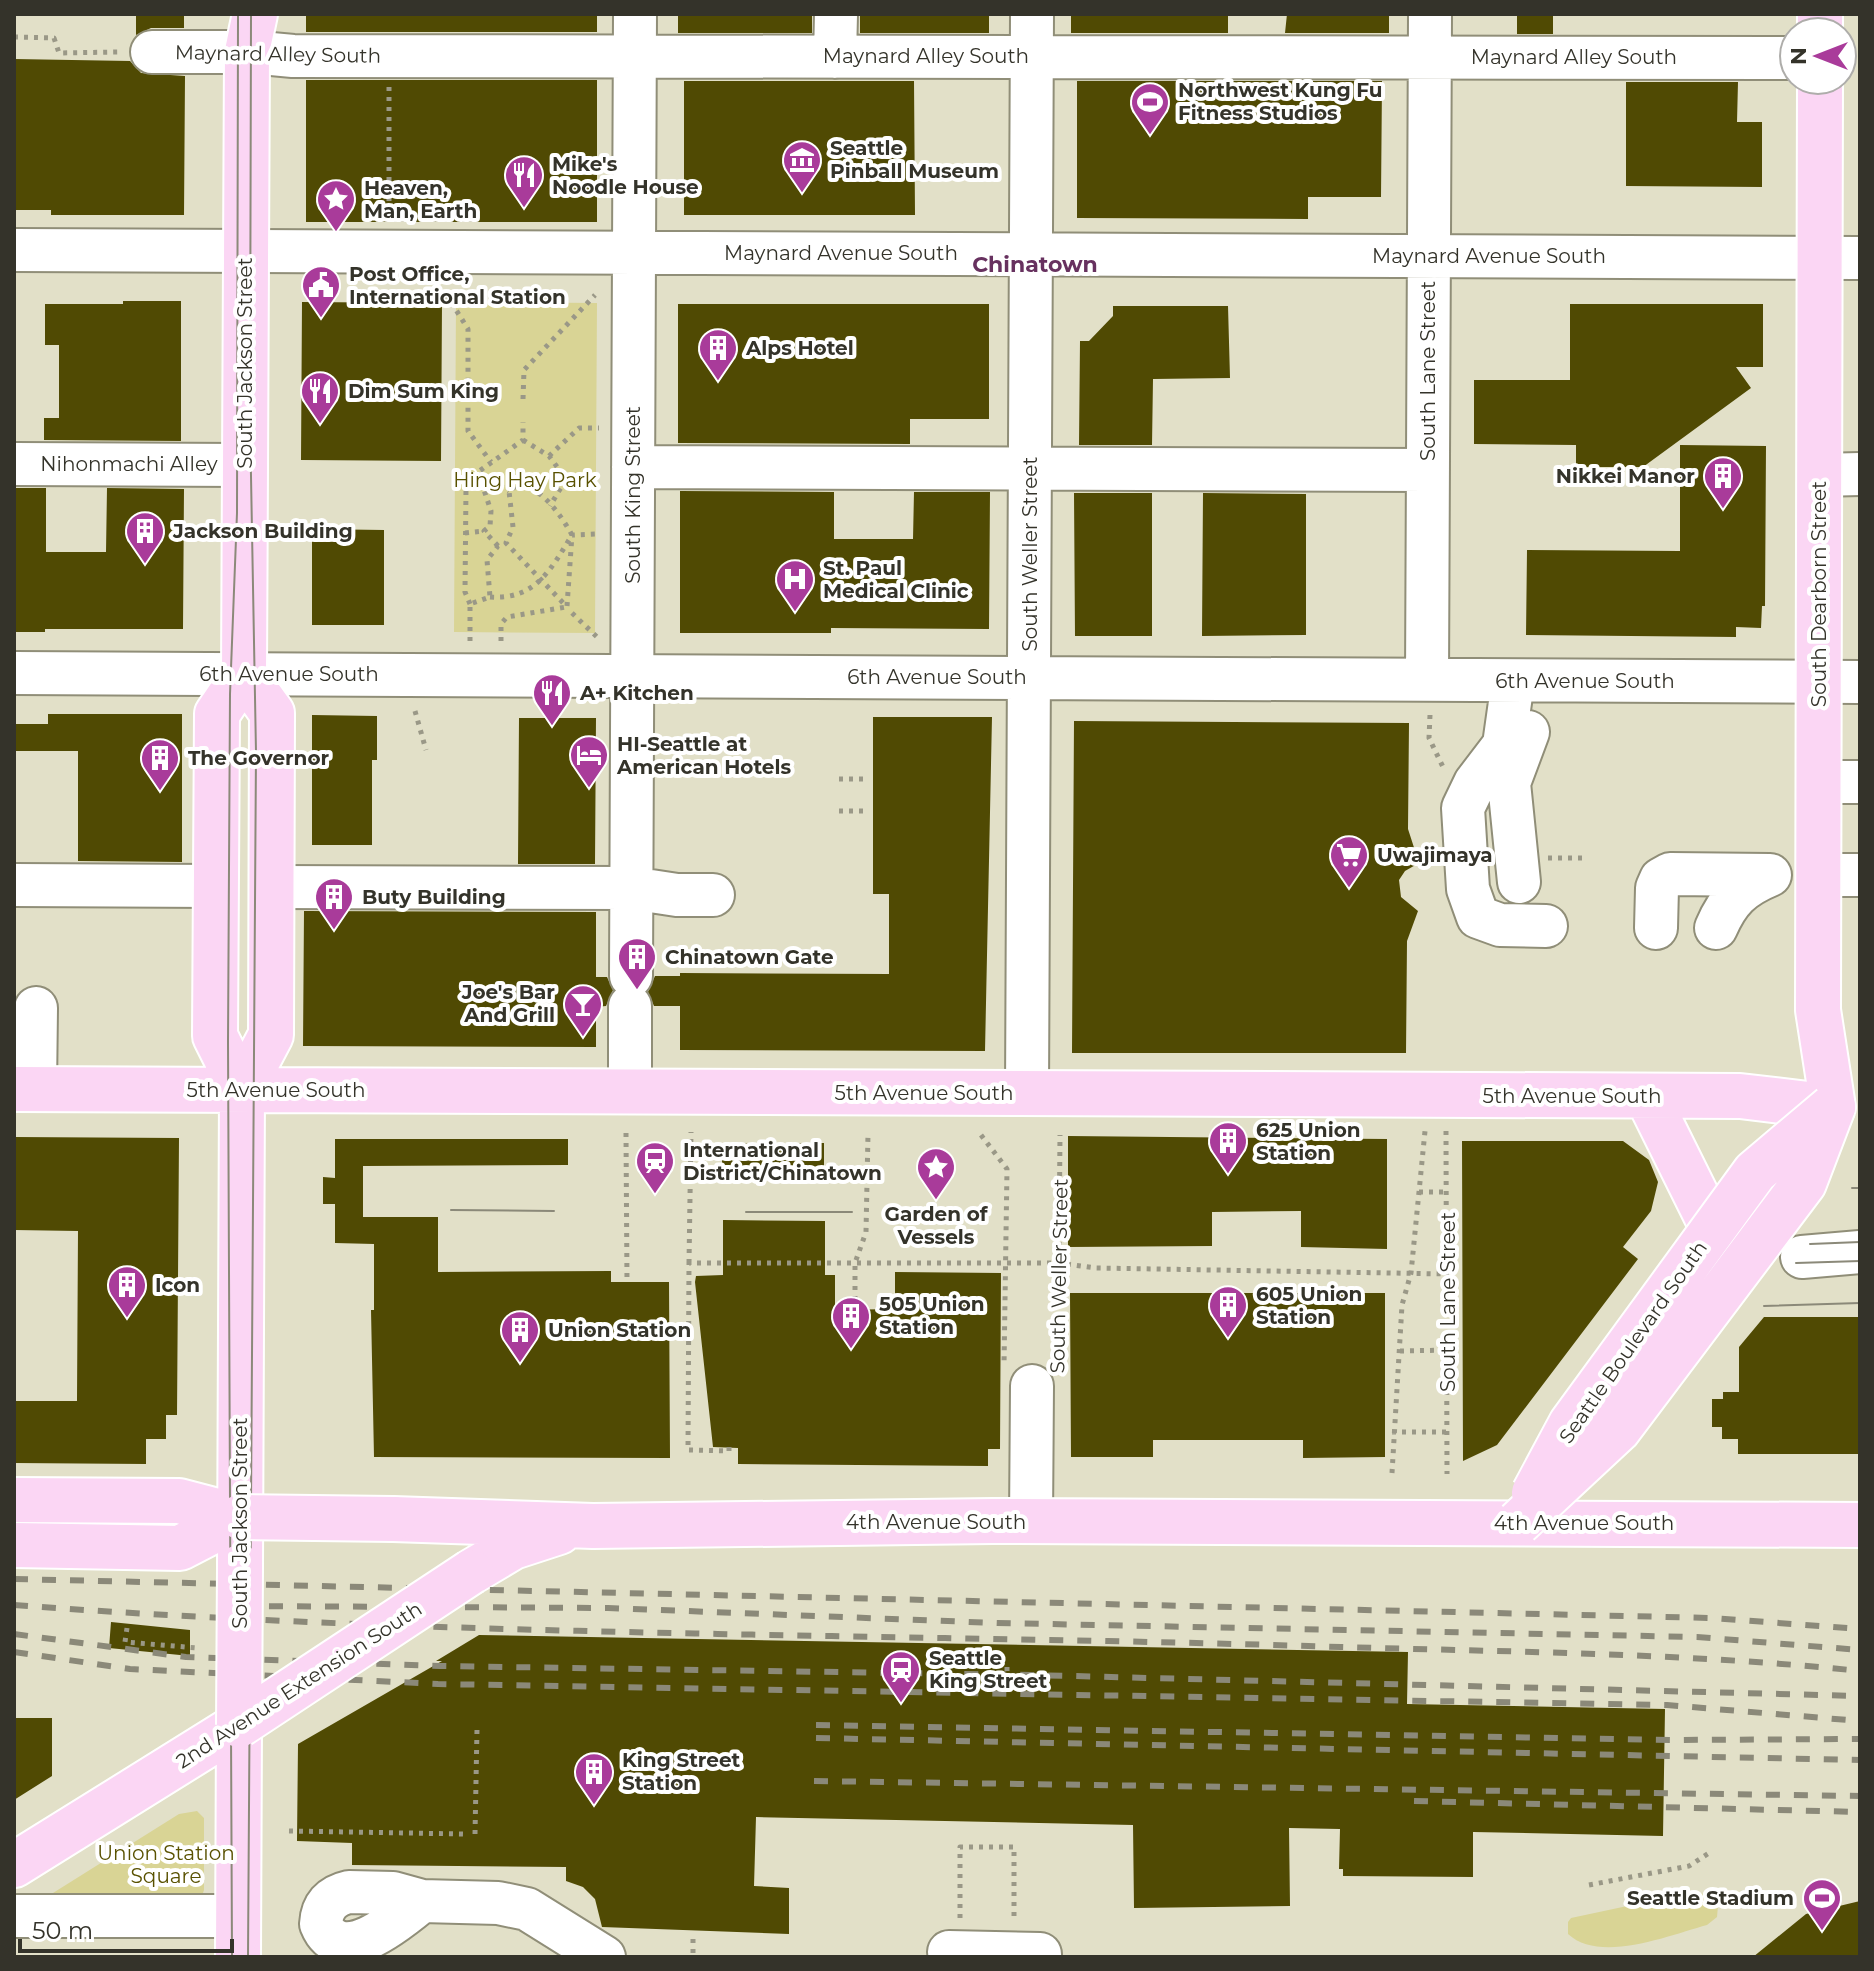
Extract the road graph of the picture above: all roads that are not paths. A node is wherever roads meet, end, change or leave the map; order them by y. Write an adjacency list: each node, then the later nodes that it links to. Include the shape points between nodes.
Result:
1 (635, 14): 8 (street, South King Street)
2 (836, 14): 9 (street)
3 (1032, 14): 7 (street, South Weller Street)
4 (1430, 14): 10 (street, South Lane Street)
5 (245, 27): 6 (street, Maynard Alley South); 8 (street, Maynard Alley South, via 293,56); 14 (main road, South Jackson Street)
6 (152, 52)
7 (1032, 55): 9 (street, Maynard Alley South); 10 (street, Maynard Alley South); 16 (street, South Weller Street)
8 (635, 56): 9 (street, Maynard Alley South); 15 (street, South King Street)
9 (835, 57)
10 (1429, 57): 11 (street, Maynard Alley South); 17 (street, South Lane Street)
11 (1778, 58)
12 (1822, 96): 18 (main road, South Dearborn Street)
13 (14, 250): 14 (street, Maynard Avenue South)
14 (246, 251): 15 (street, Maynard Avenue South); 20 (main road, South Jackson Street)
15 (634, 252): 16 (street, Maynard Avenue South); 21 (street, South King Street)
16 (1031, 254): 17 (street, Maynard Avenue South); 22 (street, South Weller Street)
17 (1429, 256): 18 (street, Maynard Avenue South); 23 (street, South Lane Street)
18 (1840, 258): 24 (main road, South Dearborn Street)
19 (14, 464): 20 (street, Nihonmachi Alley)
20 (245, 465): 26 (main road, South Jackson Street)
21 (633, 467): 22 (street); 27 (street, South King Street)
22 (1030, 468): 23 (street); 28 (street, South Weller Street)
23 (1428, 470): 31 (street, South Lane Street)
24 (1840, 474): 30 (main road, South Dearborn Street)
25 (14, 673): 26 (street, 6th Avenue South)
26 (244, 674): 27 (street, 6th Avenue South); 36 (main road, South Jackson Street, via 217,714); 37 (main road, South Jackson Street, via 272,713)
27 (632, 676): 28 (street, 6th Avenue South); 38 (street, South King Street)
28 (1029, 678): 31 (street, 6th Avenue South); 45 (street, South Weller Street)
29 (1526, 681): 29 (street, via 1504,745 1463,808 1468,889 1478,917 1500,925 1546,926 1531,911 1530,870 1509,783 1525,747); 30 (street, 6th Avenue South); 31 (street, 6th Avenue South)
30 (1839, 682): 32 (main road, South Dearborn Street)
31 (1428, 698)
32 (1839, 782): 33 (main road, South Dearborn Street)
33 (1839, 875): 47 (main road, South Dearborn Street, via 1818,1010)
34 (14, 885): 36 (street)
35 (713, 885): 38 (street, via 677,895)
36 (216, 886): 44 (main road, South Jackson Street, via 215,1036)
37 (271, 887): 38 (street); 44 (main road, South Jackson Street, via 271,1035)
38 (631, 888): 48 (street, South King Street)
39 (1656, 928): 40 (street, via 1657,888 1670,874 1770,875 1745,885 1726,904)
40 (1716, 928)
41 (36, 1008): 43 (street)
42 (1860, 1069): 47 (main road, Seattle Boulevard South)
43 (25, 1089): 44 (main road, 5th Avenue South)
44 (242, 1090): 48 (main road, 5th Avenue South); 54 (main road, South Jackson Street)
45 (1027, 1093): 46 (main road, 5th Avenue South); 48 (main road, 5th Avenue South)
46 (1647, 1096): 47 (main road, 5th Avenue South, via 1740,1096); 49 (main road)
47 (1833, 1107): 49 (main road, Seattle Boulevard South, bridge, via 1755,1172); 56 (main road, Seattle Boulevard South, bridge, via 1804,1183 1618,1430)
48 (628, 1112)
49 (1713, 1229): 56 (main road, Seattle Boulevard South, bridge, via 1571,1424)
50 (1860, 1252): 51 (street)
51 (1802, 1257)
52 (1031, 1374): 55 (street, South Weller Street)
53 (14, 1500): 54 (main road, 4th Avenue South, via 179,1501)
54 (240, 1517): 58 (main road, 4th Avenue South, bridge); 59 (main road, via 180,1548); 60 (main road, South Jackson Street, bridge)
55 (1031, 1521): 56 (main road, 4th Avenue South); 58 (main road, 4th Avenue South)
56 (1518, 1523): 57 (main road, 4th Avenue South)
57 (1860, 1525)
58 (593, 1526): 60 (main road, 2nd Avenue Extension South, bridge, via 539,1537 490,1561)
59 (14, 1545)
60 (239, 1725): 61 (main road, 2nd Avenue Extension South); 64 (main road, South Jackson Street)
61 (14, 1865)
62 (422, 1901): 67 (street, via 527,1909)
63 (14, 1916): 64 (street)
64 (238, 1937)
65 (955, 1940): 66 (street)
66 (1027, 1941)
67 (604, 1957)

